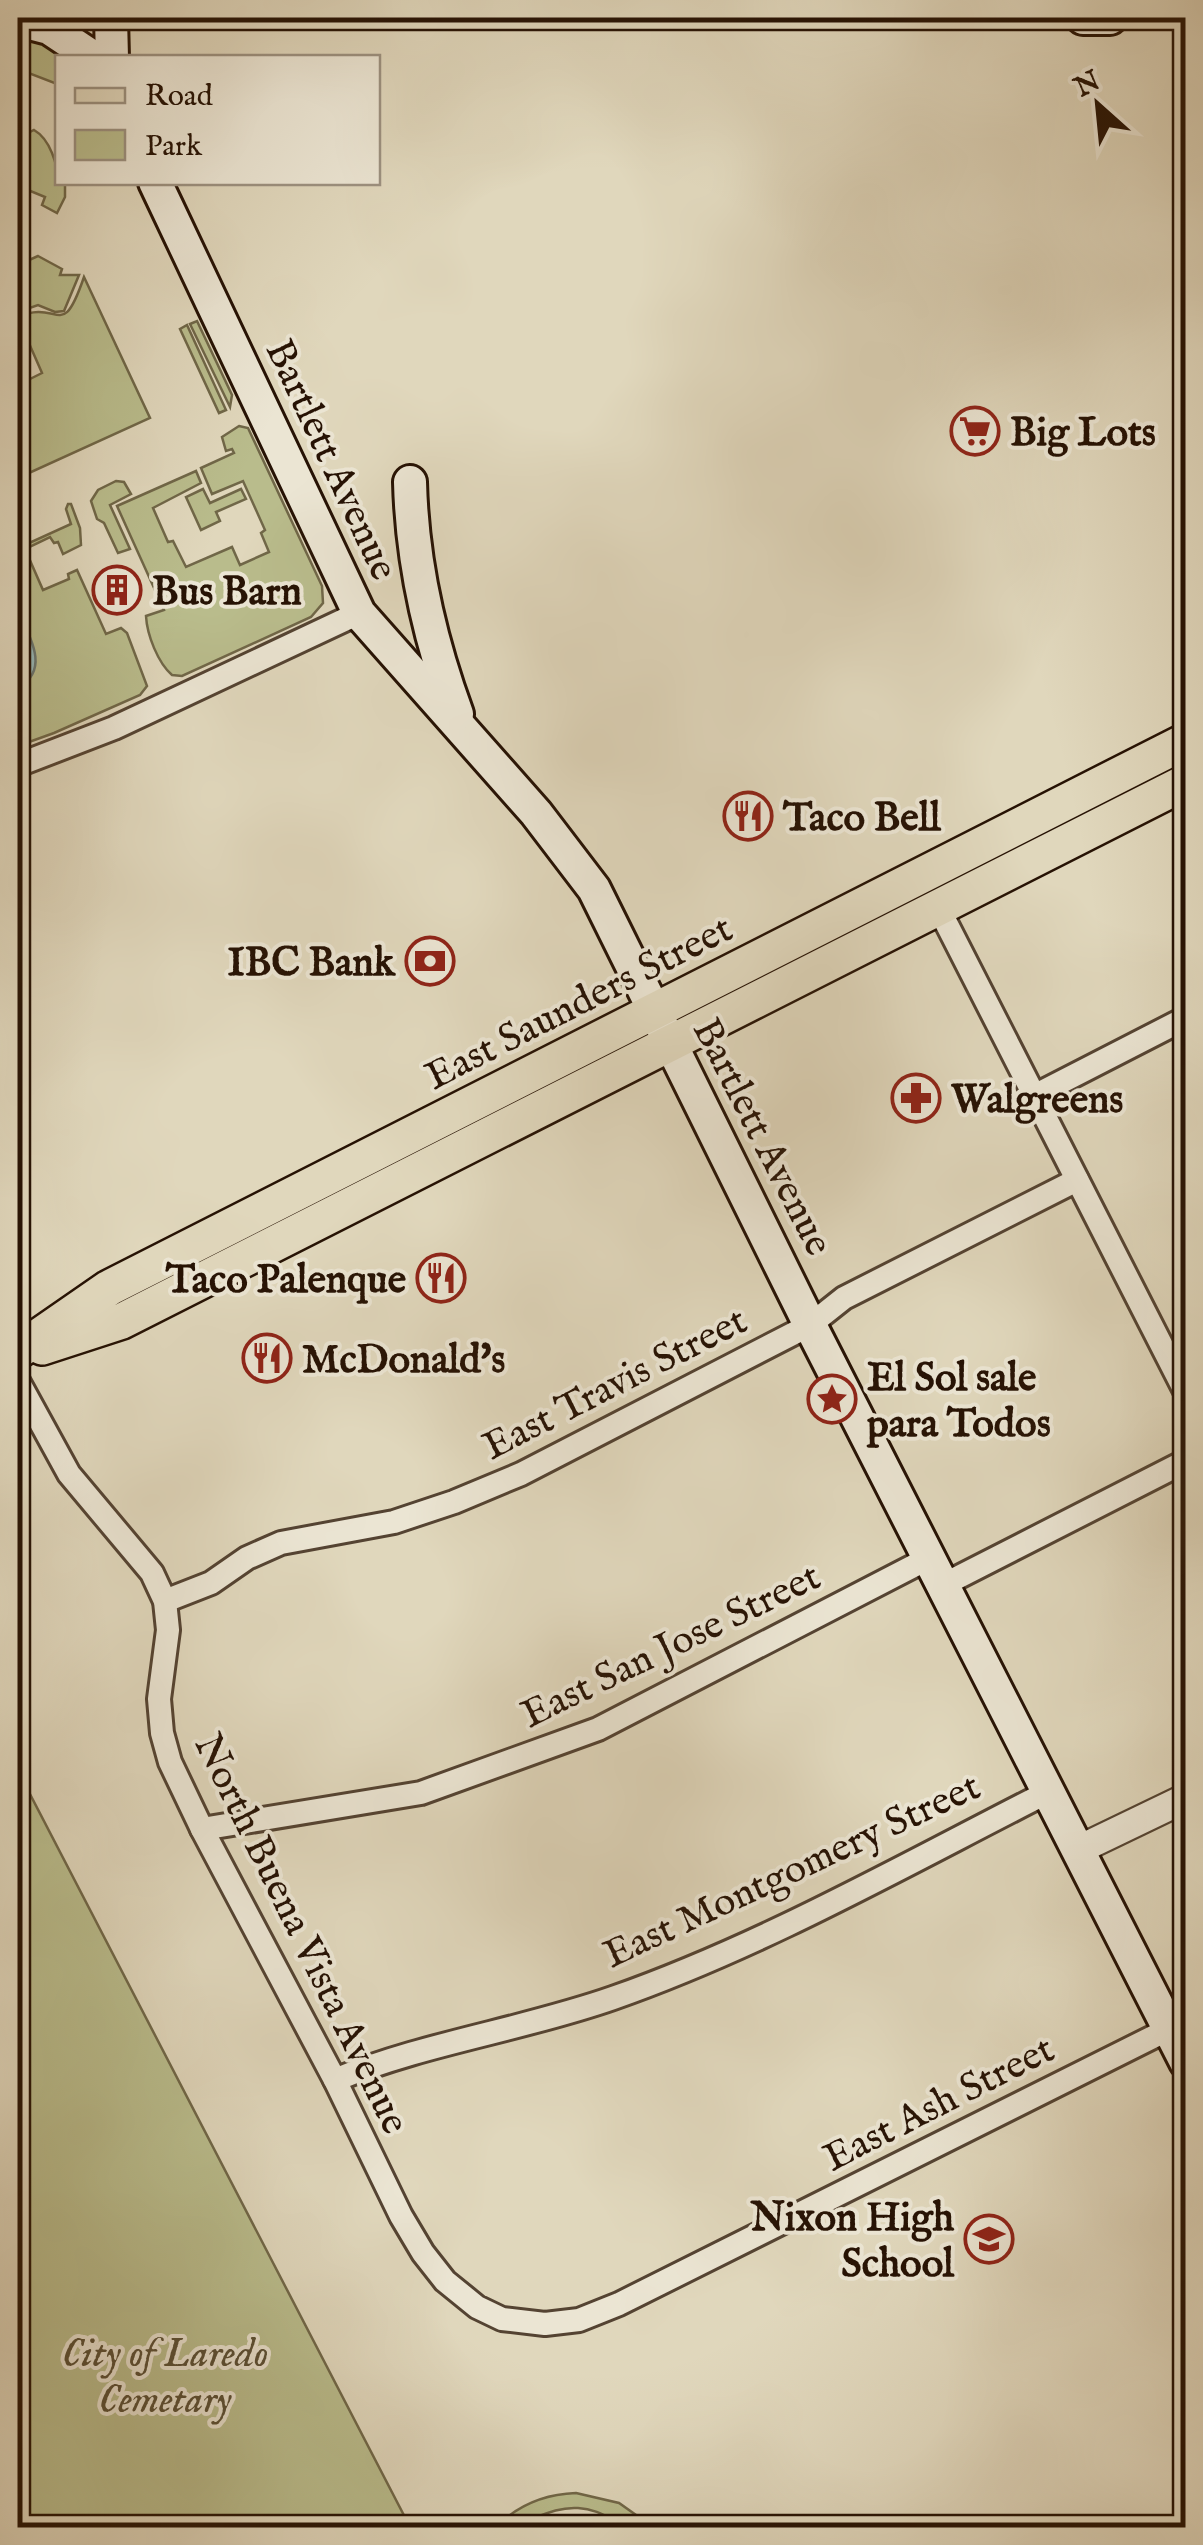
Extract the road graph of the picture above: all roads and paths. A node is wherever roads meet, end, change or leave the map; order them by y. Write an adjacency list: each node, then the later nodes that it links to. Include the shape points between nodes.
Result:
1 (78, 18): 7 (main road)
2 (111, 18): 8 (main road)
3 (1084, 18): 4 (main road)
4 (1110, 18)
5 (18, 20): 6 (main road, via 49,28)
6 (91, 55)
7 (95, 55)
8 (112, 55)
9 (157, 185): 11 (main road, Bartlett Avenue)
10 (410, 482): 12 (main road, via 418,579)
11 (358, 613): 12 (main road, Bartlett Avenue); 15 (street, via 114,728)
12 (464, 732): 19 (main road, Bartlett Avenue, via 594,888)
13 (1186, 741): 19 (main road, East Saunders Street)
14 (1186, 760): 17 (main road, via 1123,794)
15 (18, 764)
16 (1186, 782): 17 (main road, East Saunders Street)
17 (1107, 821): 18 (main road, East Saunders Street)
18 (938, 907): 21 (main road, East Saunders Street); 22 (street)
19 (653, 1010): 21 (main road, Bartlett Avenue); 25 (main road, East Saunders Street, via 109,1288)
20 (1186, 1018): 22 (street)
21 (670, 1043): 24 (main road, Bartlett Avenue); 25 (main road, East Saunders Street, via 122,1321)
22 (1036, 1096): 23 (street)
23 (1077, 1180): 24 (street, East Travis Street, via 844,1298); 27 (street)
24 (810, 1325): 29 (main road, Bartlett Avenue); 30 (street, East Travis Street, via 521,1474 394,1522 281,1544)
25 (18, 1353)
26 (18, 1381): 30 (street, North Buena Vista Avenue, via 68,1474 136,1552)
27 (1186, 1393)
28 (1186, 1461): 29 (street, East San Jose Street)
29 (936, 1571): 31 (main road, Bartlett Avenue); 33 (street, East San Jose Street, via 598,1729 420,1793)
30 (165, 1601): 33 (street, North Buena Vista Avenue, via 162,1734)
31 (1048, 1792): 34 (main road, Bartlett Avenue); 37 (street, East Montgomery Street, via 696,1966 532,2025)
32 (1186, 1798): 34 (street)
33 (202, 1829): 37 (street, North Buena Vista Avenue)
34 (1078, 1850): 35 (main road, Bartlett Avenue)
35 (1169, 2028): 36 (main road, Bartlett Avenue); 38 (street, East Ash Street)
36 (1186, 2062)
37 (335, 2080): 38 (street, North Buena Vista Avenue, via 401,2216 445,2280 502,2319)
38 (579, 2320)

